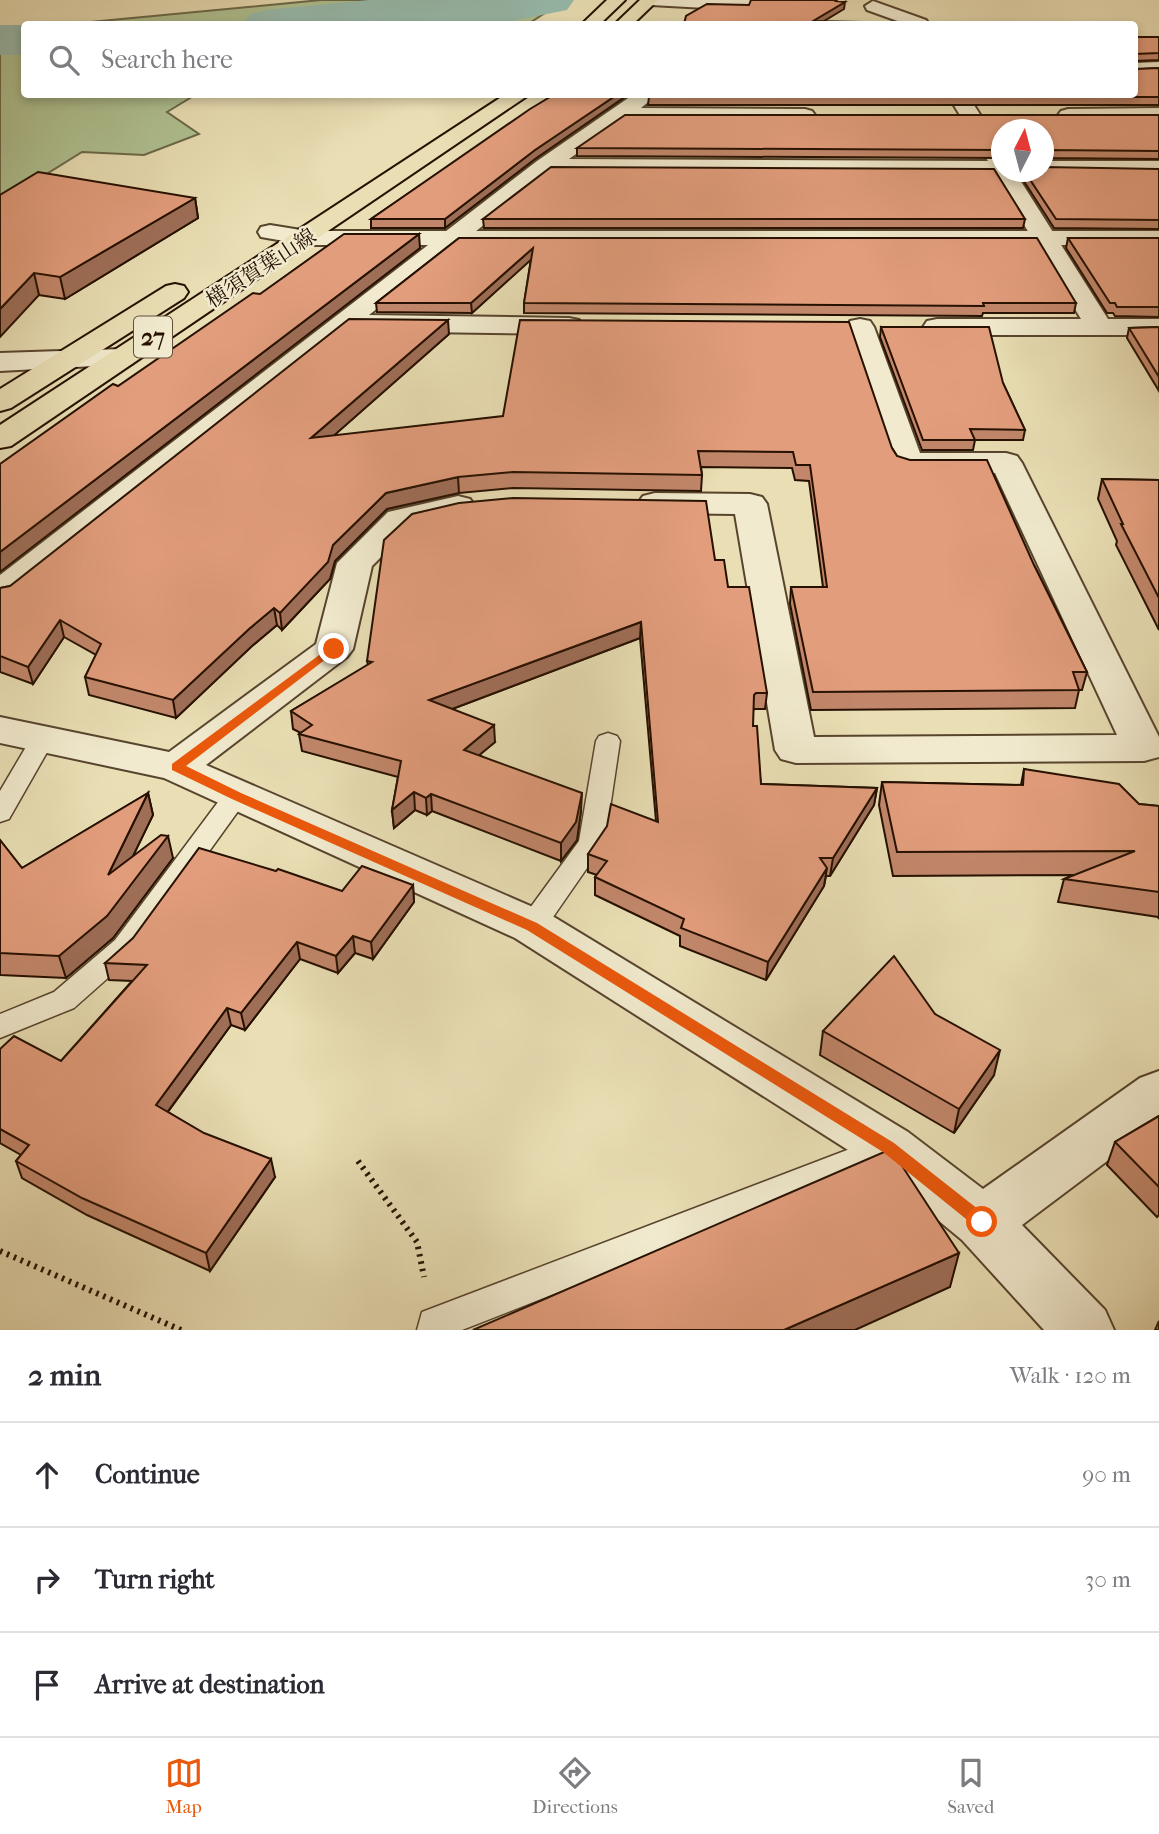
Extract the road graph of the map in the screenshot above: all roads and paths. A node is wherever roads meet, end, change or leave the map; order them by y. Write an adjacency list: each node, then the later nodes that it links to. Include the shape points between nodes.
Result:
1 (617, 0): 6 (main road)
2 (650, 0): 4 (street); 7 (main road)
3 (745, 0): 4 (street, via 742,5)
4 (708, 1)
5 (873, 6): 8 (street)
6 (593, 21)
7 (626, 21)
8 (912, 21)
9 (1159, 68): 10 (street)
10 (1138, 69)
11 (477, 98): 22 (main road)
12 (513, 98): 29 (main road, 横須賀葉山線 / 27)
13 (643, 98): 15 (street)
14 (960, 98): 20 (street)
15 (622, 114): 17 (street); 24 (street)
16 (1159, 114): 18 (street)
17 (831, 115)
18 (1051, 115)
19 (943, 116): 20 (street)
20 (971, 116): 21 (street); 23 (street)
21 (998, 116)
22 (401, 147)
23 (991, 150)
24 (545, 166): 27 (street); 31 (street)
25 (1054, 168): 26 (street)
26 (1159, 168)
27 (991, 169)
28 (1010, 182): 32 (street)
29 (304, 225): 30 (street); 31 (street); 39 (main road, 横須賀葉山線 / 27)
30 (270, 232): 38 (main road, 横須賀葉山線 / 27)
31 (449, 238): 32 (street); 34 (street)
32 (1046, 238): 33 (street); 36 (street)
33 (1159, 238)
34 (342, 323): 35 (street); 45 (street)
35 (595, 326)
36 (1100, 327): 37 (street); 44 (street, via 873,327 908,463 1006,463 1144,748 796,750 750,504)
37 (1159, 327)
38 (69, 358): 39 (street); 40 (street); 41 (main road, 横須賀葉山線 / 27)
39 (121, 358): 42 (main road, 横須賀葉山線 / 27)
40 (0, 362)
41 (0, 402)
42 (0, 439)
43 (486, 503): 48 (street, via 400,519 355,563 334,649)
44 (625, 503)
45 (0, 593)
46 (21, 735): 48 (street); 50 (lane)
47 (608, 740): 51 (lane, via 592,842)
48 (177, 767): 49 (street)
49 (236, 796): 51 (street); 52 (lane, via 125,947 64,1000)
50 (0, 813)
51 (532, 926): 54 (street)
52 (0, 1026)
53 (1159, 1093): 56 (street)
54 (889, 1148): 56 (street); 58 (lane)
55 (358, 1161): 58 (path, via 417,1242)
56 (982, 1222): 60 (street)
57 (0, 1251): 59 (path)
58 (435, 1327)
59 (181, 1330)
60 (1084, 1330)

